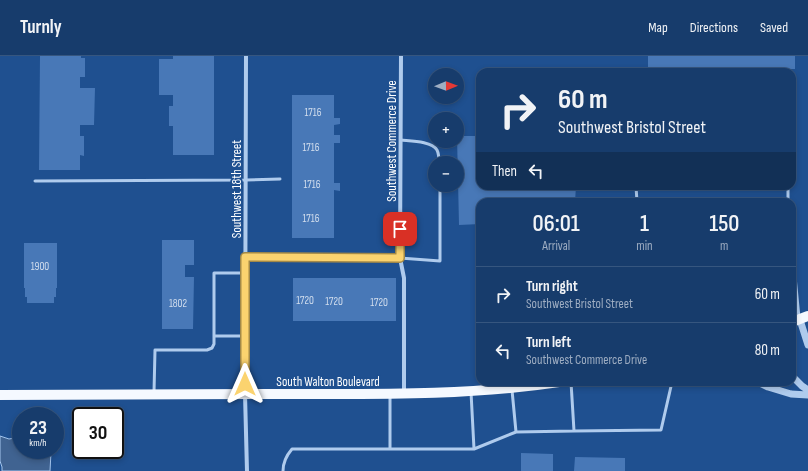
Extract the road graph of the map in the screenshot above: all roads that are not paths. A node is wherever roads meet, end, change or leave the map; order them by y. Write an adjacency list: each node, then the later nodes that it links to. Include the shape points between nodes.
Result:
1 (246, 56): 6 (street, Southwest 18th Street)
2 (401, 56): 3 (street, Southwest Commerce Drive)
3 (401, 140): 4 (lane, via 435,147); 10 (street, Southwest Commerce Drive)
4 (438, 156)
5 (280, 179): 6 (lane)
6 (246, 180): 7 (lane); 9 (street, Southwest 18th Street)
7 (35, 181)
8 (440, 192): 10 (lane, via 440,261)
9 (245, 257): 10 (street); 11 (street, Southwest 18th Street)
10 (400, 258): 27 (street, Southwest Commerce Drive, via 404,278)
11 (245, 273): 14 (lane, via 214,273); 15 (street, Southwest 18th Street)
12 (796, 284): 13 (lane)
13 (800, 319): 16 (street)
14 (214, 336): 15 (lane); 29 (lane, via 214,344 207,350 155,350)
15 (245, 336): 25 (street, Southwest 18th Street)
16 (808, 345)
17 (796, 380): 23 (street)
18 (533, 386): 22 (main road, South Walton Boulevard)
19 (571, 386): 31 (lane)
20 (671, 386): 31 (lane, via 660,430)
21 (766, 386): 30 (street, via 791,394)
22 (512, 388): 24 (main road, South Walton Boulevard); 32 (lane)
23 (808, 390)
24 (471, 391): 27 (main road, South Walton Boulevard); 34 (lane)
25 (245, 394): 26 (main road, South Walton Boulevard); 29 (main road, South Walton Boulevard); 35 (street, Southwest 18th Street)
26 (390, 394): 27 (main road, South Walton Boulevard); 33 (lane)
27 (404, 394)
28 (0, 395): 29 (main road, South Walton Boulevard)
29 (154, 395)
30 (808, 395)
31 (574, 431): 32 (lane)
32 (516, 432): 34 (lane)
33 (390, 449): 34 (lane); 36 (lane, via 292,449 286,456)
34 (474, 450)
35 (247, 471)
36 (283, 471)

